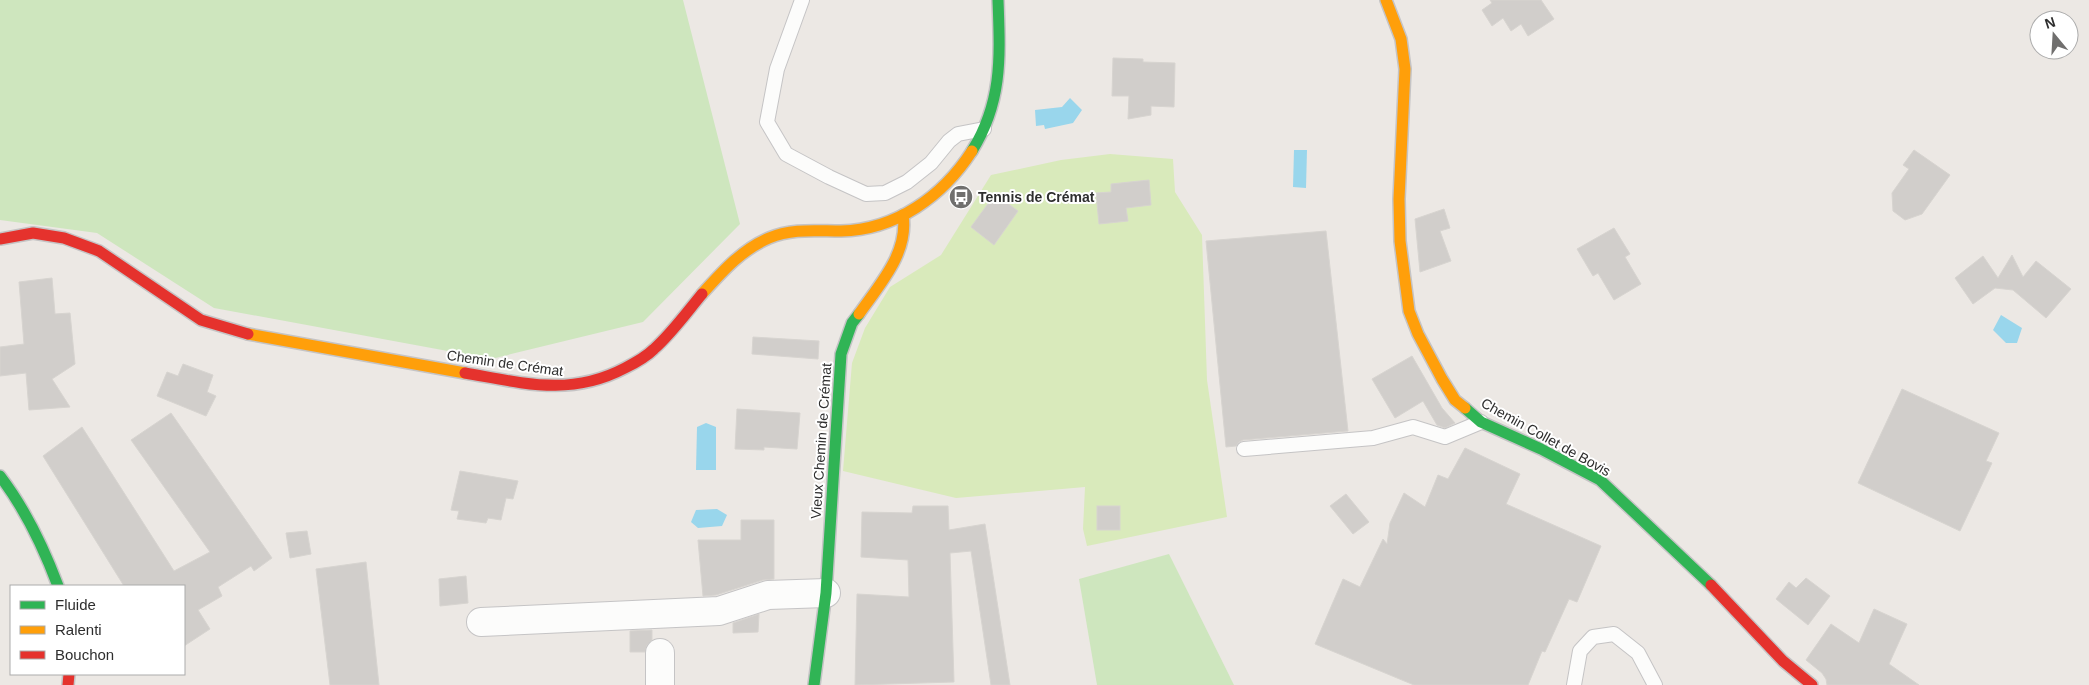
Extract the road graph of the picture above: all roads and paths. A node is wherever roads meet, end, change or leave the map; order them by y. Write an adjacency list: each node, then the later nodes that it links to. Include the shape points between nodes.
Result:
1 (802, 0): 4 (lane, via 777,68 767,122 786,154 866,194 885,193 907,182 931,163 958,134)
2 (998, 0): 4 (street, Chemin de Crémat, via 1000,66 995,98)
3 (1386, 0): 7 (street, Chemin Collet de Bovis, via 1401,39 1405,69 1399,199 1400,241 1409,311 1418,334 1455,400)
4 (984, 129): 5 (street, Chemin de Crémat, via 970,154 941,189)
5 (903, 215): 6 (street, Chemin de Crémat, via 869,228 798,229 760,242 727,266 651,353 610,377 561,388 244,333 201,320 99,251 64,238 33,232); 11 (street, Vieux Chemin de Crémat, via 904,228 893,266 852,323 841,354)
6 (0, 239)
7 (1481, 422): 8 (lane, via 1444,437 1413,427 1372,438); 18 (street, Chemin Collet de Bovis, via 1600,480 1693,566 1783,661)
8 (1244, 449)
9 (0, 476): 10 (street, via 31,520)
10 (58, 585)
11 (826, 593): 12 (street, via 768,595 720,612); 15 (street, Vieux Chemin de Crémat)
12 (481, 622)
13 (660, 653): 14 (street)
14 (660, 685)
15 (814, 685)
16 (1574, 685): 17 (lane, via 1580,651 1593,637 1614,634 1638,653)
17 (1655, 685)
18 (1812, 685)

